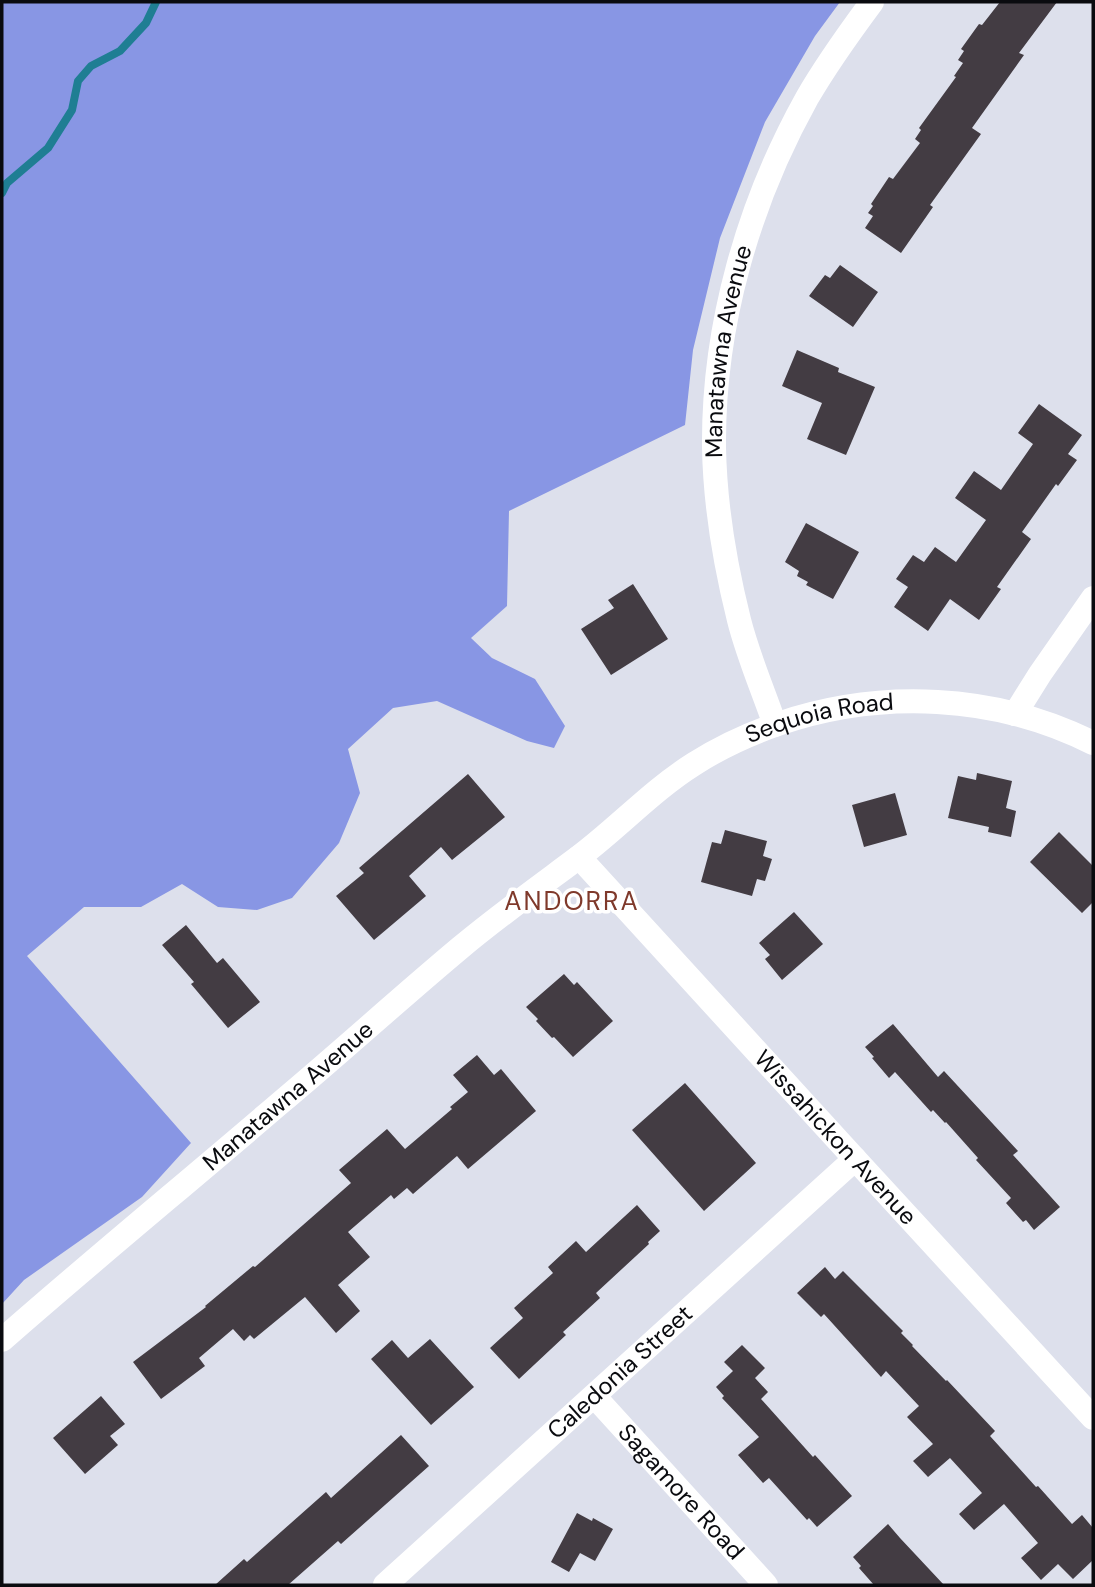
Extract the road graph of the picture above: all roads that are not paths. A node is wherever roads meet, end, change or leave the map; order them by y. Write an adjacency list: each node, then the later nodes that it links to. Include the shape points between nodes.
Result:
1 (872, 2): 4 (street, Manatawna Avenue, via 825,67 769,175 740,260 720,357 714,447 721,530 747,647)
2 (1093, 598): 3 (street)
3 (1015, 714): 4 (street, Sequoia Road, via 962,704 904,701 838,708); 5 (street, Sequoia Road)
4 (775, 725): 6 (street, Sequoia Road, via 694,764)
5 (1093, 743)
6 (579, 857): 7 (street, Wissahickon Avenue); 8 (street, Manatawna Avenue, via 452,955)
7 (855, 1159): 9 (street, Caledonia Street); 10 (street, Wissahickon Avenue)
8 (2, 1340)
9 (594, 1397): 11 (street, Caledonia Street); 12 (street, Sagamore Road)
10 (1093, 1418)
11 (385, 1585)
12 (766, 1585)

